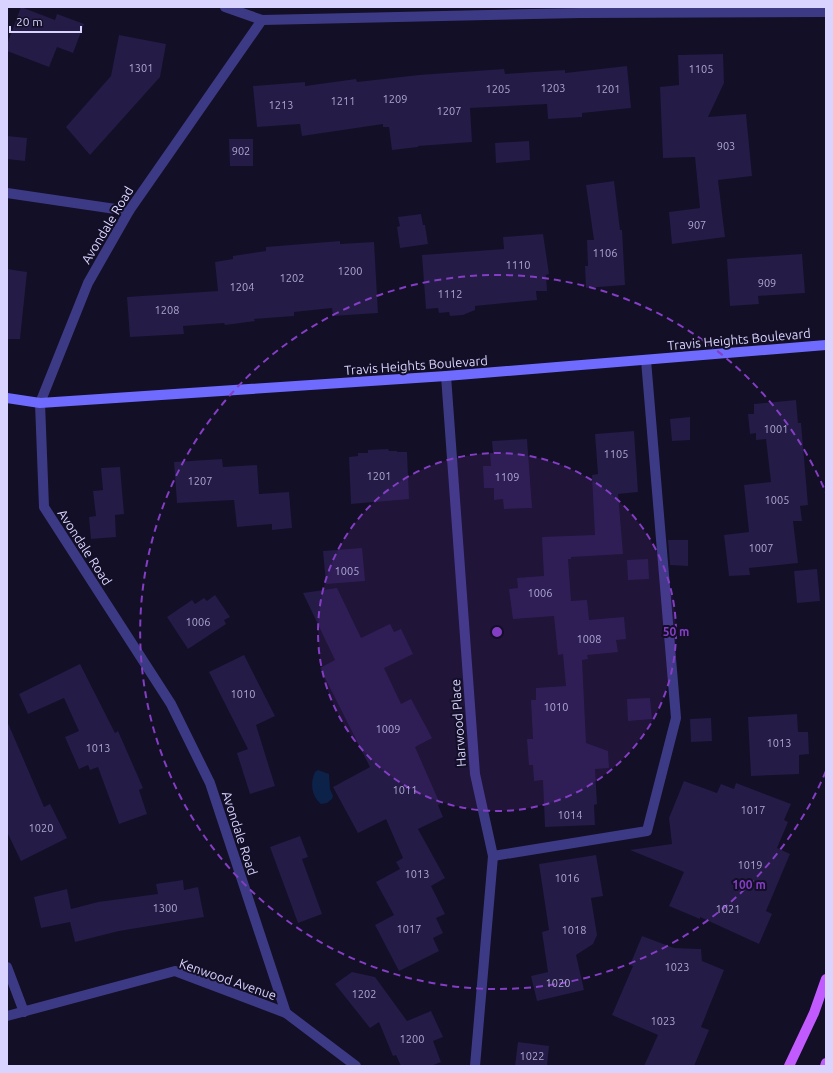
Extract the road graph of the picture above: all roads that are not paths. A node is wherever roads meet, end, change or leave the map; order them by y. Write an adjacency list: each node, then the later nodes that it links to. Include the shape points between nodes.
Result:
1 (225, 7): 4 (street)
2 (581, 10): 3 (street); 4 (street)
3 (826, 12)
4 (262, 20): 6 (street, Avondale Road)
5 (7, 193): 6 (street)
6 (129, 211): 11 (street, Avondale Road, via 88,283)
7 (826, 345): 8 (street, Travis Heights Boulevard)
8 (646, 360): 9 (street, Travis Heights Boulevard); 12 (street, via 676,718 647,831)
9 (446, 376): 11 (street, Travis Heights Boulevard); 12 (street, Harwood Place, via 475,774)
10 (7, 398): 11 (street, Travis Heights Boulevard)
11 (40, 403): 16 (street, Avondale Road, via 44,507 171,704 210,783)
12 (493, 856): 19 (street, Harwood Place)
13 (7, 967): 15 (street)
14 (826, 979): 20 (main road, via 814,1013)
15 (24, 1012): 16 (street, Kenwood Avenue, via 175,971); 17 (street, Kenwood Avenue)
16 (286, 1012): 18 (street, Kenwood Avenue)
17 (7, 1016)
18 (356, 1066)
19 (475, 1066)
20 (789, 1066)

